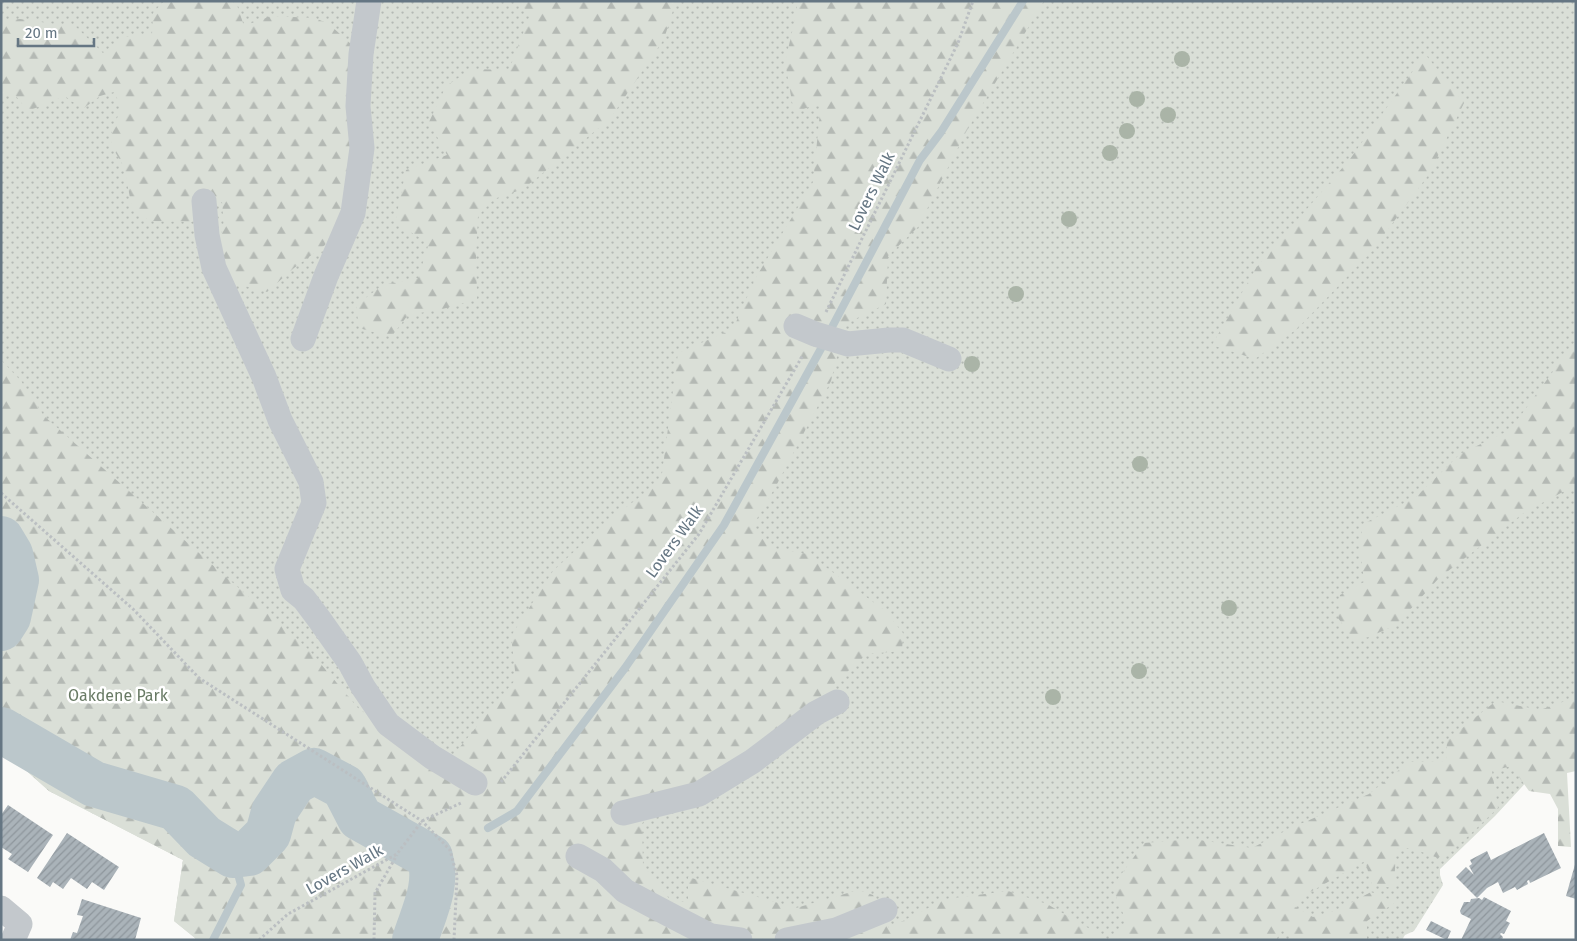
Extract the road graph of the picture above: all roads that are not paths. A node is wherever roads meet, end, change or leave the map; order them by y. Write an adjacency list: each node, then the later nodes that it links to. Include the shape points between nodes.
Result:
1 (369, 1): 4 (street, via 358,106 362,148 353,213)
2 (204, 201): 7 (street, via 214,268 280,420 311,482 314,503 287,569 293,590 304,599 350,662 388,724)
3 (805, 330): 5 (street, via 848,344 903,340)
4 (303, 339)
5 (948, 359)
6 (836, 702): 8 (street, via 816,713 753,761 699,794)
7 (479, 790)
8 (623, 813)
9 (578, 856): 13 (street, via 603,870 625,891 710,936)
10 (1, 908): 12 (street, via 20,924)
11 (885, 910): 14 (street, via 836,930)
12 (13, 940)
13 (740, 940)
14 (787, 940)

